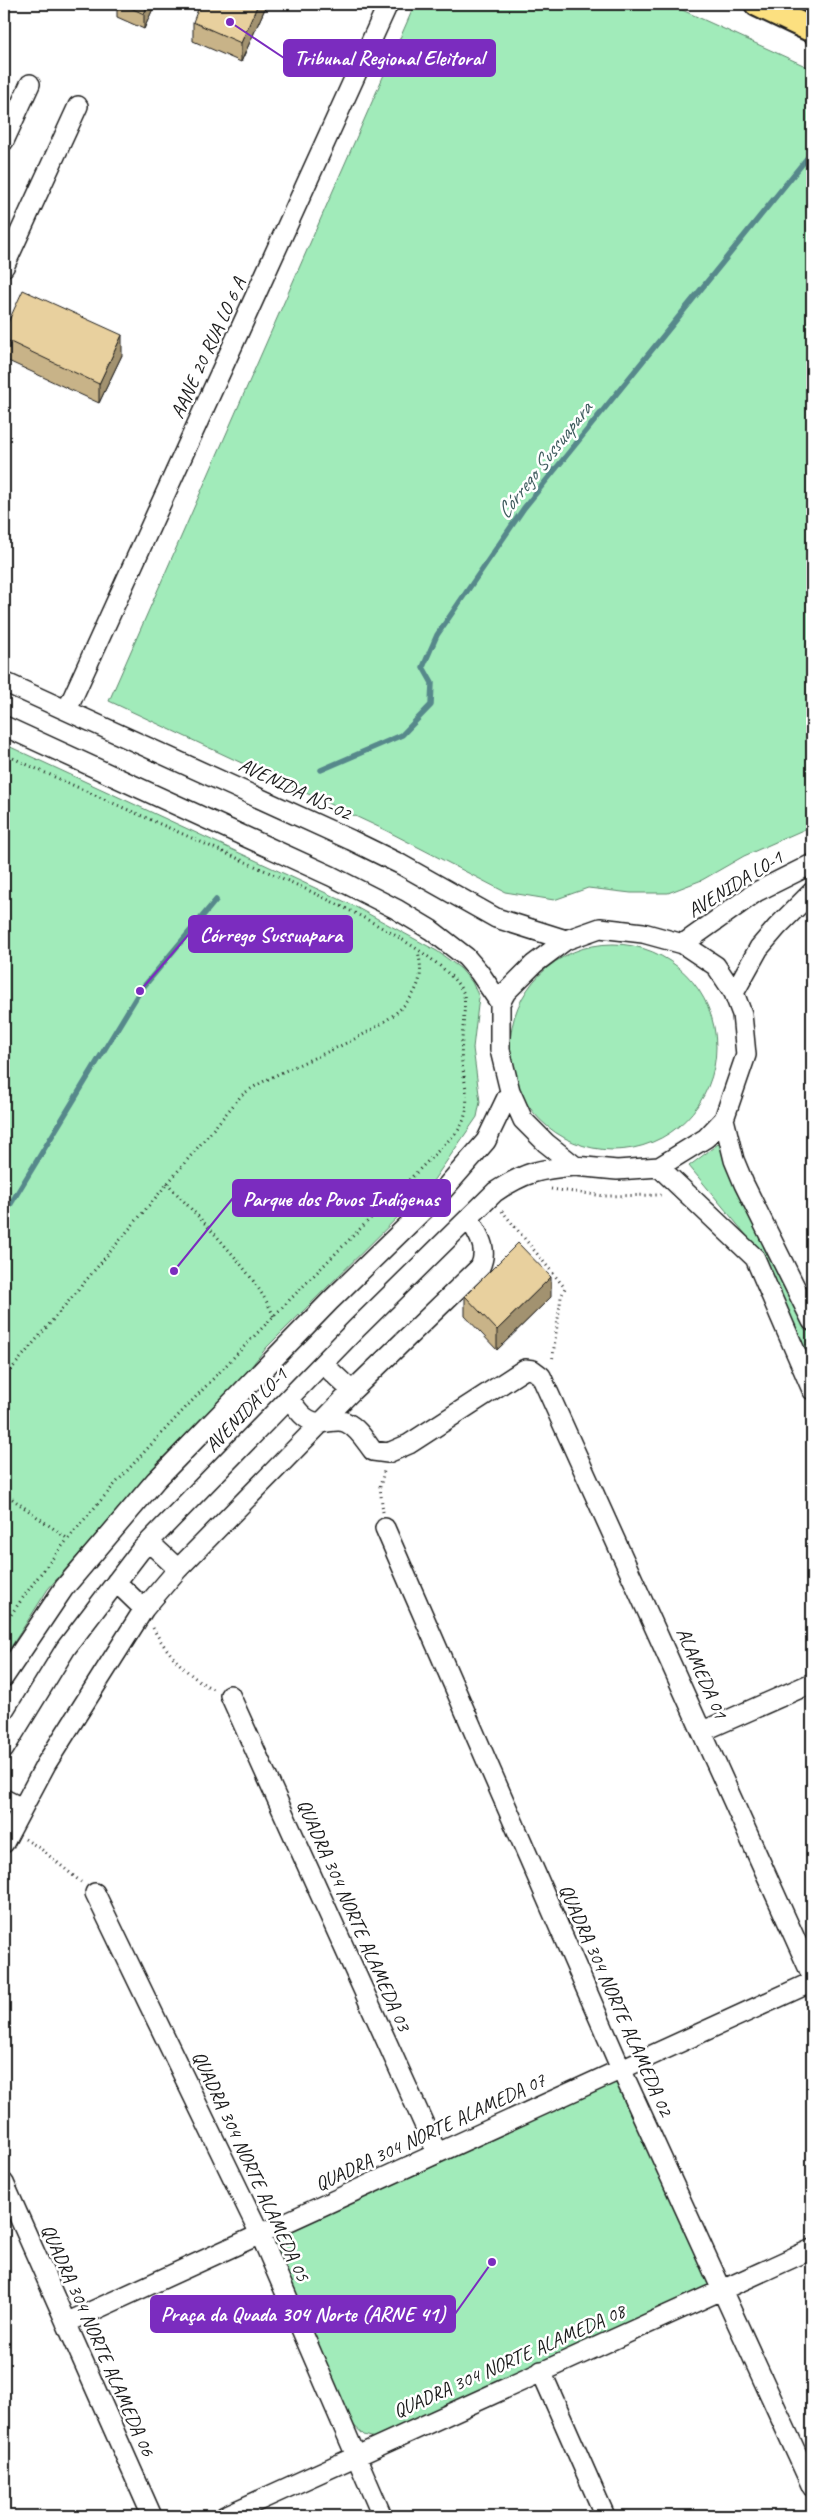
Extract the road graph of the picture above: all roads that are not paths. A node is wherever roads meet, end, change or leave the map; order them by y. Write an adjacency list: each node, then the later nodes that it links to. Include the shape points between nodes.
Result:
1 (388, 4): 9 (street, AANE 20 RUA LO 6 A)
2 (757, 4): 3 (main road)
3 (812, 30)
4 (30, 84): 6 (street)
5 (78, 106): 7 (street)
6 (4, 141)
7 (4, 267)
8 (4, 682): 9 (street, AVENIDA NS-02)
9 (67, 710): 13 (street, AVENIDA NS-02, via 328,829 400,864 496,918)
10 (4, 726): 16 (street, via 381,901 431,930 474,966)
11 (812, 864): 14 (street, AVENIDA LO-1, via 756,892)
12 (812, 892): 15 (street, via 760,948)
13 (566, 940): 14 (street, via 600,928 643,933); 16 (street, via 534,964 506,992)
14 (683, 944): 15 (street, via 716,966)
15 (734, 993): 18 (street, via 742,1014 746,1055)
16 (500, 1004): 17 (street, via 500,1050)
17 (510, 1091): 19 (street, via 523,1120); 33 (street, AVENIDA LO-1, via 486,1141 438,1196 330,1301 156,1480 64,1588)
18 (724, 1119): 20 (street, via 706,1138); 22 (street, via 744,1184)
19 (575, 1166): 20 (street, AVENIDA LO-1, via 617,1170); 21 (street, AVENIDA LO-1, via 540,1170 515,1178 496,1192)
20 (659, 1167): 24 (street, via 754,1257)
21 (473, 1226): 23 (street, AVENIDA LO-1); 25 (street, via 484,1251 480,1267)
22 (812, 1321)
23 (323, 1364): 25 (street); 26 (street, AVENIDA LO-1)
24 (812, 1390)
25 (352, 1391): 27 (street)
26 (289, 1398): 27 (street, via 302,1417); 29 (street, AVENIDA LO-1)
27 (320, 1424): 30 (street); 36 (street, ALAMEDA 01, via 347,1422 373,1452 388,1453 409,1444 525,1368 541,1376)
28 (385, 1528): 44 (street, QUADRA 304 NORTE ALAMEDA 02)
29 (149, 1542): 30 (street); 31 (street, AVENIDA LO-1)
30 (178, 1569): 32 (street)
31 (116, 1582): 32 (street); 37 (street, AVENIDA LO-1, via 66,1648)
32 (144, 1609): 39 (street, via 89,1692)
33 (4, 1677)
34 (812, 1683): 36 (street)
35 (230, 1695): 45 (street, QUADRA 304 NORTE ALAMEDA 03)
36 (703, 1731): 42 (street, ALAMEDA 01)
37 (4, 1749)
38 (4, 1799): 39 (street)
39 (22, 1808): 40 (street)
40 (7, 1836)
41 (95, 1893): 47 (street, QUADRA 304 NORTE ALAMEDA 05)
42 (812, 1976)
43 (812, 1982): 44 (street, QUADRA 304 NORTE ALAMEDA 07)
44 (621, 2069): 45 (street, QUADRA 304 NORTE ALAMEDA 07); 49 (street, QUADRA 304 NORTE ALAMEDA 02)
45 (437, 2153): 47 (street, QUADRA 304 NORTE ALAMEDA 07)
46 (4, 2183): 50 (street, QUADRA 304 NORTE ALAMEDA 06)
47 (260, 2234): 50 (street, QUADRA 304 NORTE ALAMEDA 07); 52 (street, QUADRA 304 NORTE ALAMEDA 05)
48 (812, 2249): 49 (street, QUADRA 304 NORTE ALAMEDA 08)
49 (722, 2290): 51 (street, QUADRA 304 NORTE ALAMEDA 08); 53 (street, QUADRA 304 NORTE ALAMEDA 02)
50 (66, 2323): 54 (street, QUADRA 304 NORTE ALAMEDA 06)
51 (541, 2372): 52 (street, QUADRA 304 NORTE ALAMEDA 08); 57 (street)
52 (356, 2455): 55 (street, QUADRA 304 NORTE ALAMEDA 08); 56 (street, QUADRA 304 NORTE ALAMEDA 05)
53 (812, 2487)
54 (152, 2516)
55 (225, 2516)
56 (382, 2516)
57 (605, 2516)

